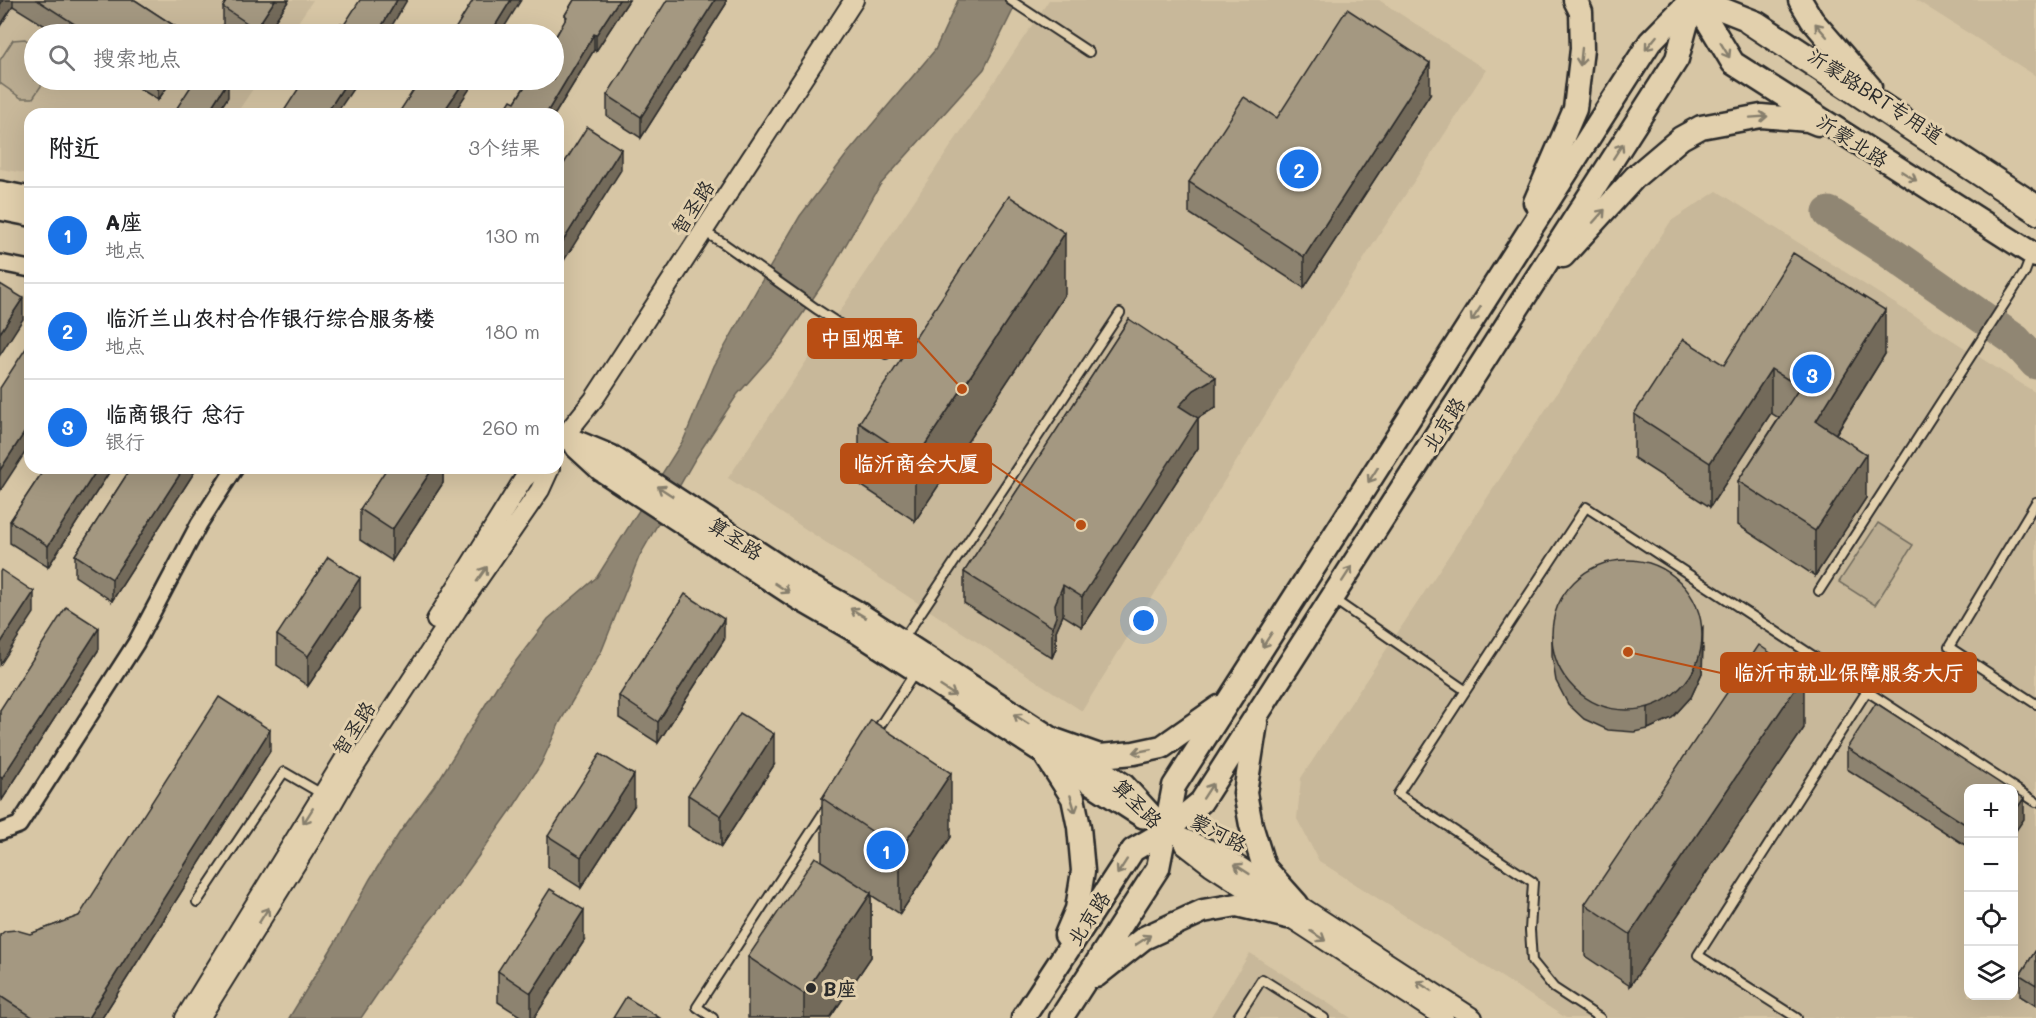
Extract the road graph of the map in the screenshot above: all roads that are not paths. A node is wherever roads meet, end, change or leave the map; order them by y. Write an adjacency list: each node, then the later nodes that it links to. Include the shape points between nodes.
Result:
1 (839, 0): 24 (street, 智圣路, via 601,364)
2 (854, 0): 16 (street, 智圣路)
3 (1010, 0): 7 (lane)
4 (1575, 0): 19 (main road, one-way to 19, via 1581,12 1582,49 1575,109)
5 (1695, 0): 8 (main road, via 1757,22); 9 (main road, 沂蒙北路, one-way to 9, via 1732,63); 15 (lane, 沂蒙路BRT专用道); 19 (main road, 北京路, one-way to 19, via 1650,42); 21 (main road, 北京路, one-way to 5, via 1677,59)
6 (1800, 0): 8 (main road, one-way to 6, via 1812,20)
7 (1089, 52)
8 (1887, 106): 12 (main road)
9 (1842, 134): 17 (main road, 沂蒙北路, one-way to 17); 21 (main road, one-way to 9, via 1635,177 1701,127 1761,116 1808,120)
10 (0, 192): 11 (main road)
11 (24, 197)
12 (2036, 206)
13 (0, 209): 14 (main road)
14 (24, 214)
15 (2036, 220)
16 (703, 231): 23 (lane); 25 (street, 智圣路, via 594,399)
17 (2034, 255): 32 (lane)
18 (0, 263): 20 (street)
19 (1508, 265): 38 (main road, 北京路, one-way to 38)
20 (24, 268)
21 (1518, 306): 33 (main road, 北京路, one-way to 21)
22 (1120, 313): 34 (lane)
23 (886, 354)
24 (564, 430)
25 (564, 433)
26 (564, 443): 31 (main road, 算圣路, via 601,470 636,482)
27 (231, 474): 47 (street, via 199,524 136,643 19,825)
28 (529, 474): 43 (street, 智圣路)
29 (547, 474): 54 (street, 智圣路, one-way to 29, via 346,780)
30 (2036, 502): 39 (lane, via 1948,646)
31 (685, 514): 34 (main road, 算圣路, one-way to 31); 35 (main road, 算圣路, one-way to 35, via 799,599)
32 (1819, 591)
33 (1331, 598): 36 (lane); 40 (main road, 北京路)
34 (902, 641): 42 (main road, 算圣路, one-way to 34)
35 (916, 670): 41 (lane); 42 (main road, 算圣路, one-way to 42)
36 (1465, 690): 37 (lane, via 1587,507); 61 (lane, via 1398,794 1533,882 1532,961 1554,988)
37 (1867, 692): 45 (lane); 62 (lane, via 1698,954)
38 (1228, 701): 42 (main road, one-way to 42, via 1162,747 1100,756); 46 (main road, 北京路, via 1174,786)
39 (2036, 704)
40 (1257, 714): 46 (main road, 北京路, one-way to 40, via 1201,802); 49 (main road, via 1245,793 1264,867)
41 (873, 736)
42 (1048, 746): 46 (main road, 算圣路); 50 (main road, one-way to 50, via 1073,798 1083,871 1077,909)
43 (322, 794): 48 (lane, via 284,772); 53 (street, 智圣路, one-way to 53)
44 (834, 796): 55 (lane, via 697,1007)
45 (2036, 802)
46 (1166, 831): 49 (street, 蒙河路, via 1211,866); 50 (main road, 北京路, one-way to 50, via 1132,850); 51 (main road, 北京路, via 1158,868)
47 (0, 832)
48 (197, 902)
49 (1293, 910): 51 (main road, one-way to 49, via 1144,938 1203,911 1237,905); 52 (street, 蒙河路, one-way to 52); 60 (street, 蒙河路, one-way to 49)
50 (1052, 974): 56 (main road, 北京路)
51 (1080, 988): 57 (main road, 北京路)
52 (1433, 1015)
53 (185, 1018)
54 (200, 1018)
55 (713, 1018)
56 (1023, 1018)
57 (1061, 1018)
58 (1237, 1018): 59 (lane, via 1262,979)
59 (1324, 1018)
60 (1473, 1018)
61 (1600, 1018)
62 (1797, 1018)

